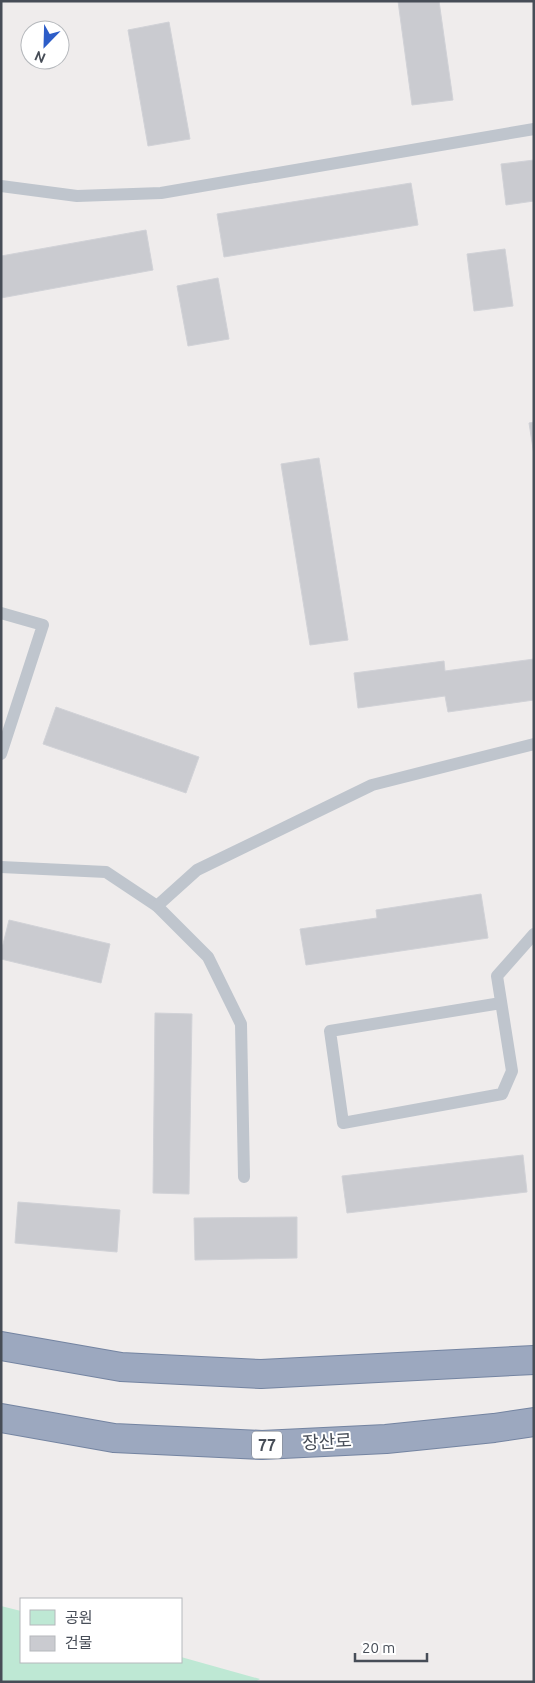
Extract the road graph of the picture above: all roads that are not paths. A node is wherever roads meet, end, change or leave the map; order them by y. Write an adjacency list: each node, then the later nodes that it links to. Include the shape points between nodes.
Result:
1 (534, 129): 2 (lane, via 161,193 77,196)
2 (1, 186)
3 (1, 613): 4 (lane, via 43,625)
4 (6, 722): 6 (lane)
5 (534, 744): 8 (lane, via 372,785 197,870)
6 (1, 754)
7 (1, 868): 8 (lane, via 106,872)
8 (157, 906): 11 (lane, via 208,957 241,1024)
9 (534, 934): 10 (lane, via 497,976)
10 (501, 1004): 10 (lane, via 512,1071 502,1094 344,1123 330,1032)
11 (244, 1177)
12 (1, 1346): 13 (highway, via 122,1367 262,1374)
13 (534, 1360)
14 (1, 1418): 15 (highway, 장산로 / 77, via 114,1438 262,1446 386,1439)
15 (534, 1422)

